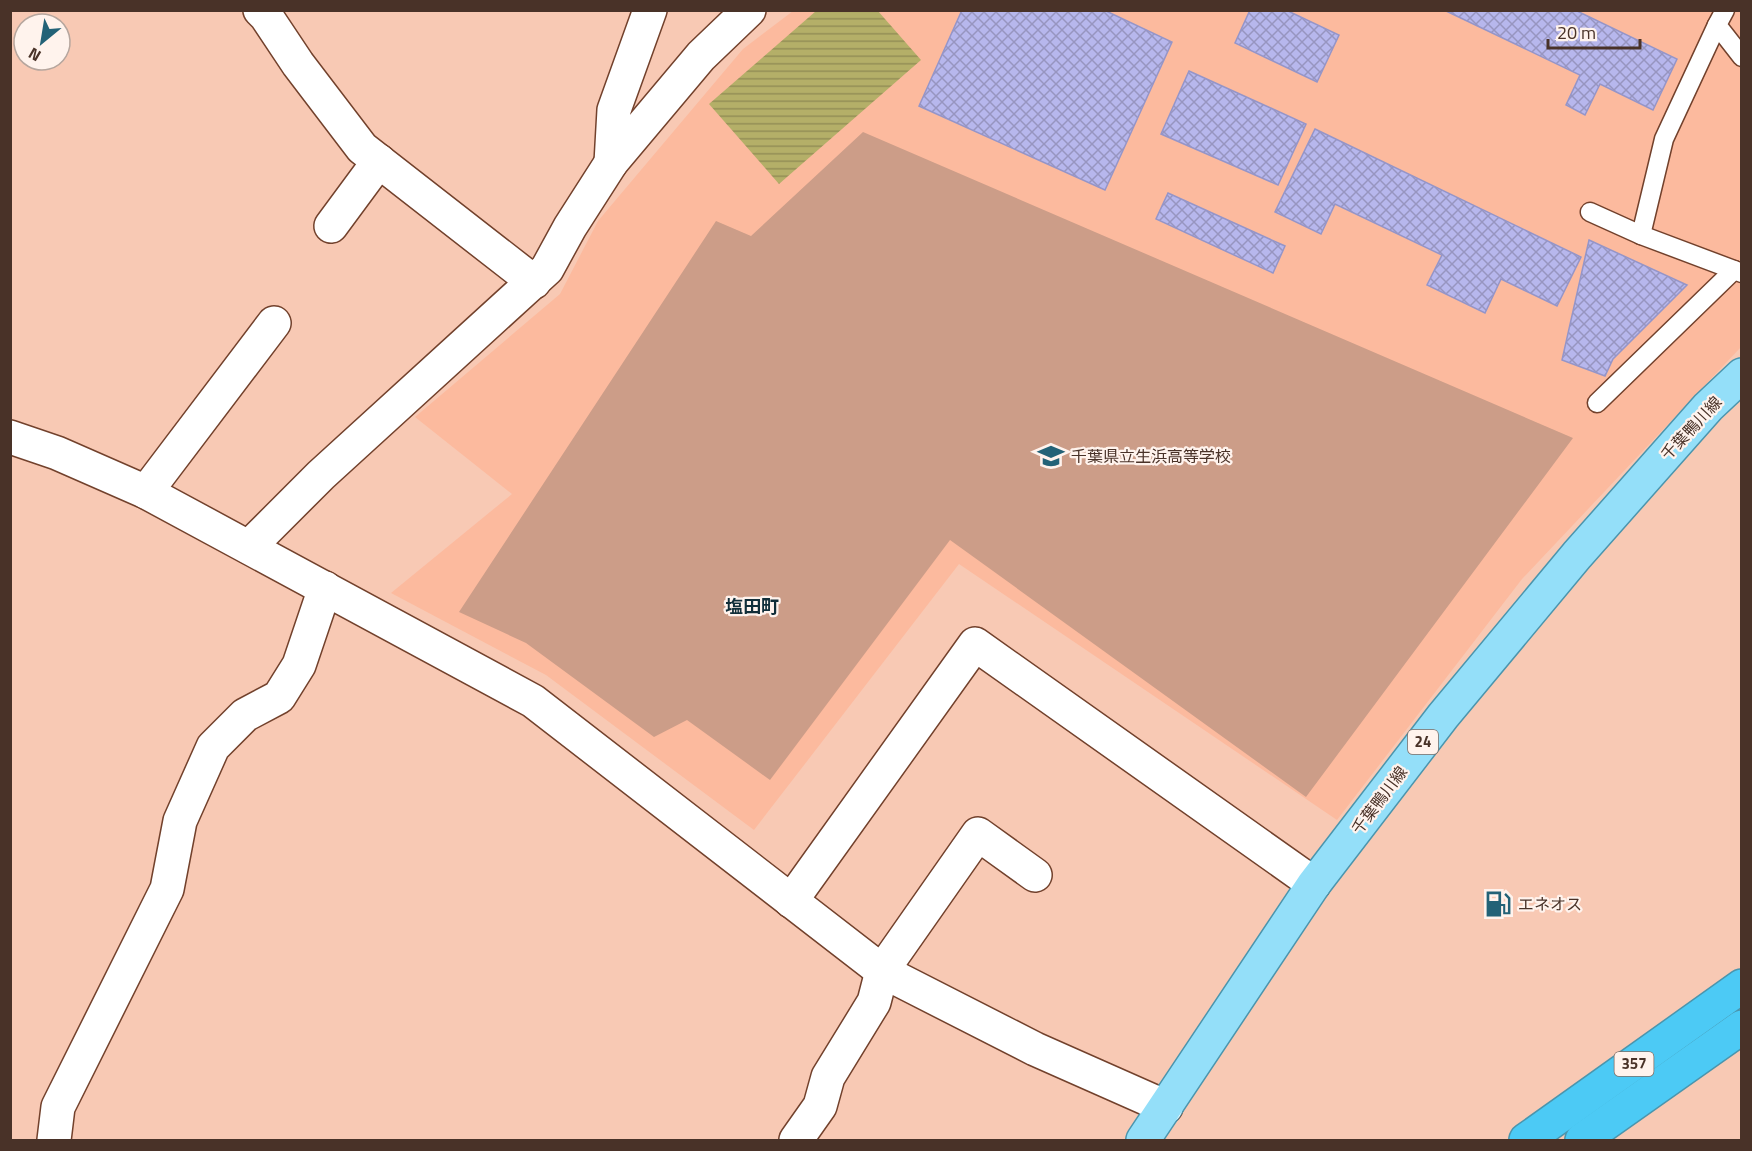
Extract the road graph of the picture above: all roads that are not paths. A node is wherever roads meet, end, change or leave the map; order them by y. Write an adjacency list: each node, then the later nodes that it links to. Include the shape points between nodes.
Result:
1 (260, 10): 6 (street, via 362,148)
2 (650, 10): 7 (street, via 614,110)
3 (750, 10): 7 (street, via 701,56)
4 (1718, 16): 5 (lane); 10 (lane, via 1664,139)
5 (1742, 57)
6 (379, 161): 9 (street); 12 (street)
7 (611, 163): 12 (street, via 547,268)
8 (1590, 212): 10 (lane)
9 (331, 226)
10 (1641, 235): 11 (lane)
11 (1738, 272): 15 (lane)
12 (534, 282): 18 (street, via 321,475)
13 (274, 323): 17 (street)
14 (1742, 375): 21 (main road, 千葉鴨川線 / 24, via 1708,407 1569,564 1443,716)
15 (1597, 403)
16 (10, 436): 17 (street)
17 (146, 492): 18 (street)
18 (249, 547): 19 (street)
19 (325, 588): 22 (street, via 533,701); 27 (street, via 299,664 279,698 245,715 213,747 180,821 167,889 58,1107)
20 (1035, 875): 23 (street, via 978,834)
21 (1314, 884): 22 (street, via 975,644); 26 (main road, 千葉鴨川線 / 24)
22 (791, 901): 23 (street)
23 (882, 971): 26 (street, via 1035,1049); 28 (street, via 874,1002 828,1077 820,1106)
24 (1742, 986): 30 (highway, 357)
25 (1742, 1026): 31 (highway, 357)
26 (1166, 1107): 29 (main road, 千葉鴨川線 / 24)
27 (54, 1140)
28 (796, 1140)
29 (1143, 1140)
30 (1526, 1140)
31 (1582, 1140)

